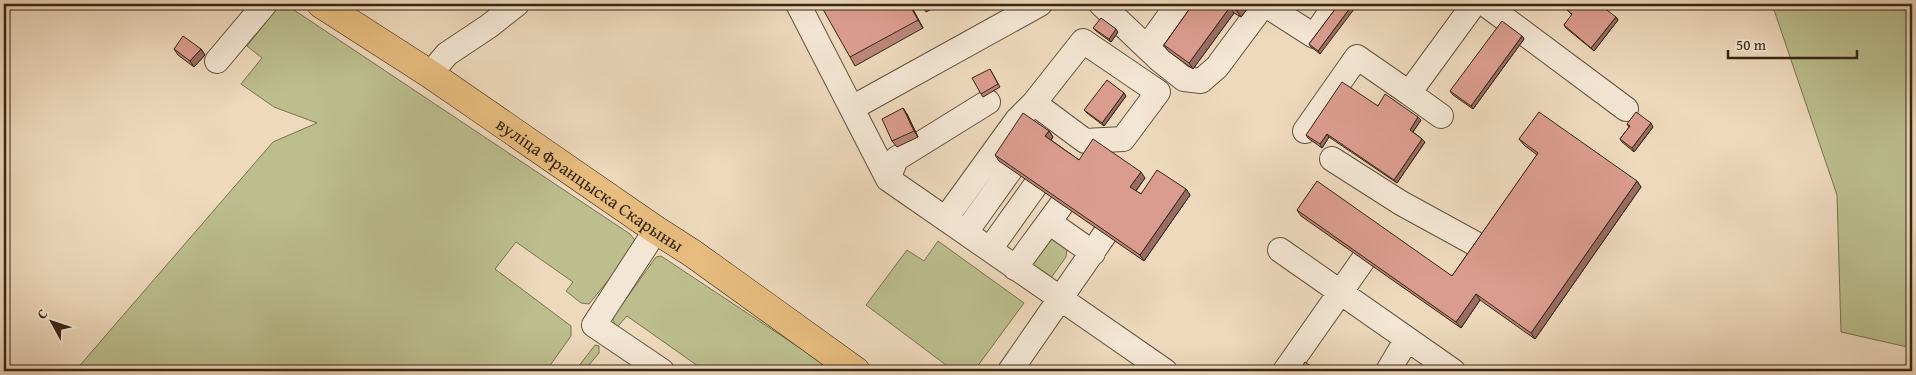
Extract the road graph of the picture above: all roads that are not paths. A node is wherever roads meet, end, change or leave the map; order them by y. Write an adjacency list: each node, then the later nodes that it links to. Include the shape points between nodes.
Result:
1 (265, 4): 15 (street)
2 (321, 4): 16 (main road, вуліца Францыска Скарыны)
3 (517, 4): 13 (street)
4 (535, 4): 13 (street)
5 (798, 4): 20 (street)
6 (1040, 4): 20 (street)
7 (1101, 4): 14 (street)
8 (1178, 4): 14 (street)
9 (1264, 4): 10 (street, via 1314,36); 14 (street, via 1217,67 1202,81 1184,79)
10 (1336, 4)
11 (1474, 4): 17 (street)
12 (1485, 4): 21 (street)
13 (489, 26): 16 (street, via 447,54)
14 (1147, 47)
15 (217, 61)
16 (430, 74): 28 (main road, вуліца Францыска Скарыны)
17 (1409, 93): 22 (street); 23 (street, via 1357,57)
18 (988, 102): 25 (street, via 896,159)
19 (1034, 103): 19 (street, via 1083,41 1158,92 1123,139 1085,141); 27 (street, via 1017,120)
20 (852, 108): 25 (street)
21 (1626, 109)
22 (1441, 116)
23 (1305, 131)
24 (1332, 159): 29 (street, via 1401,203)
25 (888, 179): 27 (street)
26 (1038, 192): 30 (street); 30 (street); 34 (street, via 1099,243)
27 (946, 218): 30 (street)
28 (656, 230): 36 (street, via 594,325); 37 (main road, вуліца Францыска Скарыны)
29 (1474, 243)
30 (990, 250): 34 (street)
31 (1280, 250): 33 (street)
32 (1363, 260): 33 (street)
33 (1340, 291): 35 (street); 40 (street)
34 (1060, 299): 38 (street); 39 (street)
35 (1407, 339): 41 (street); 42 (street)
36 (662, 371)
37 (856, 371)
38 (1010, 371)
39 (1165, 371)
40 (1285, 371)
41 (1388, 371)
42 (1454, 371)

